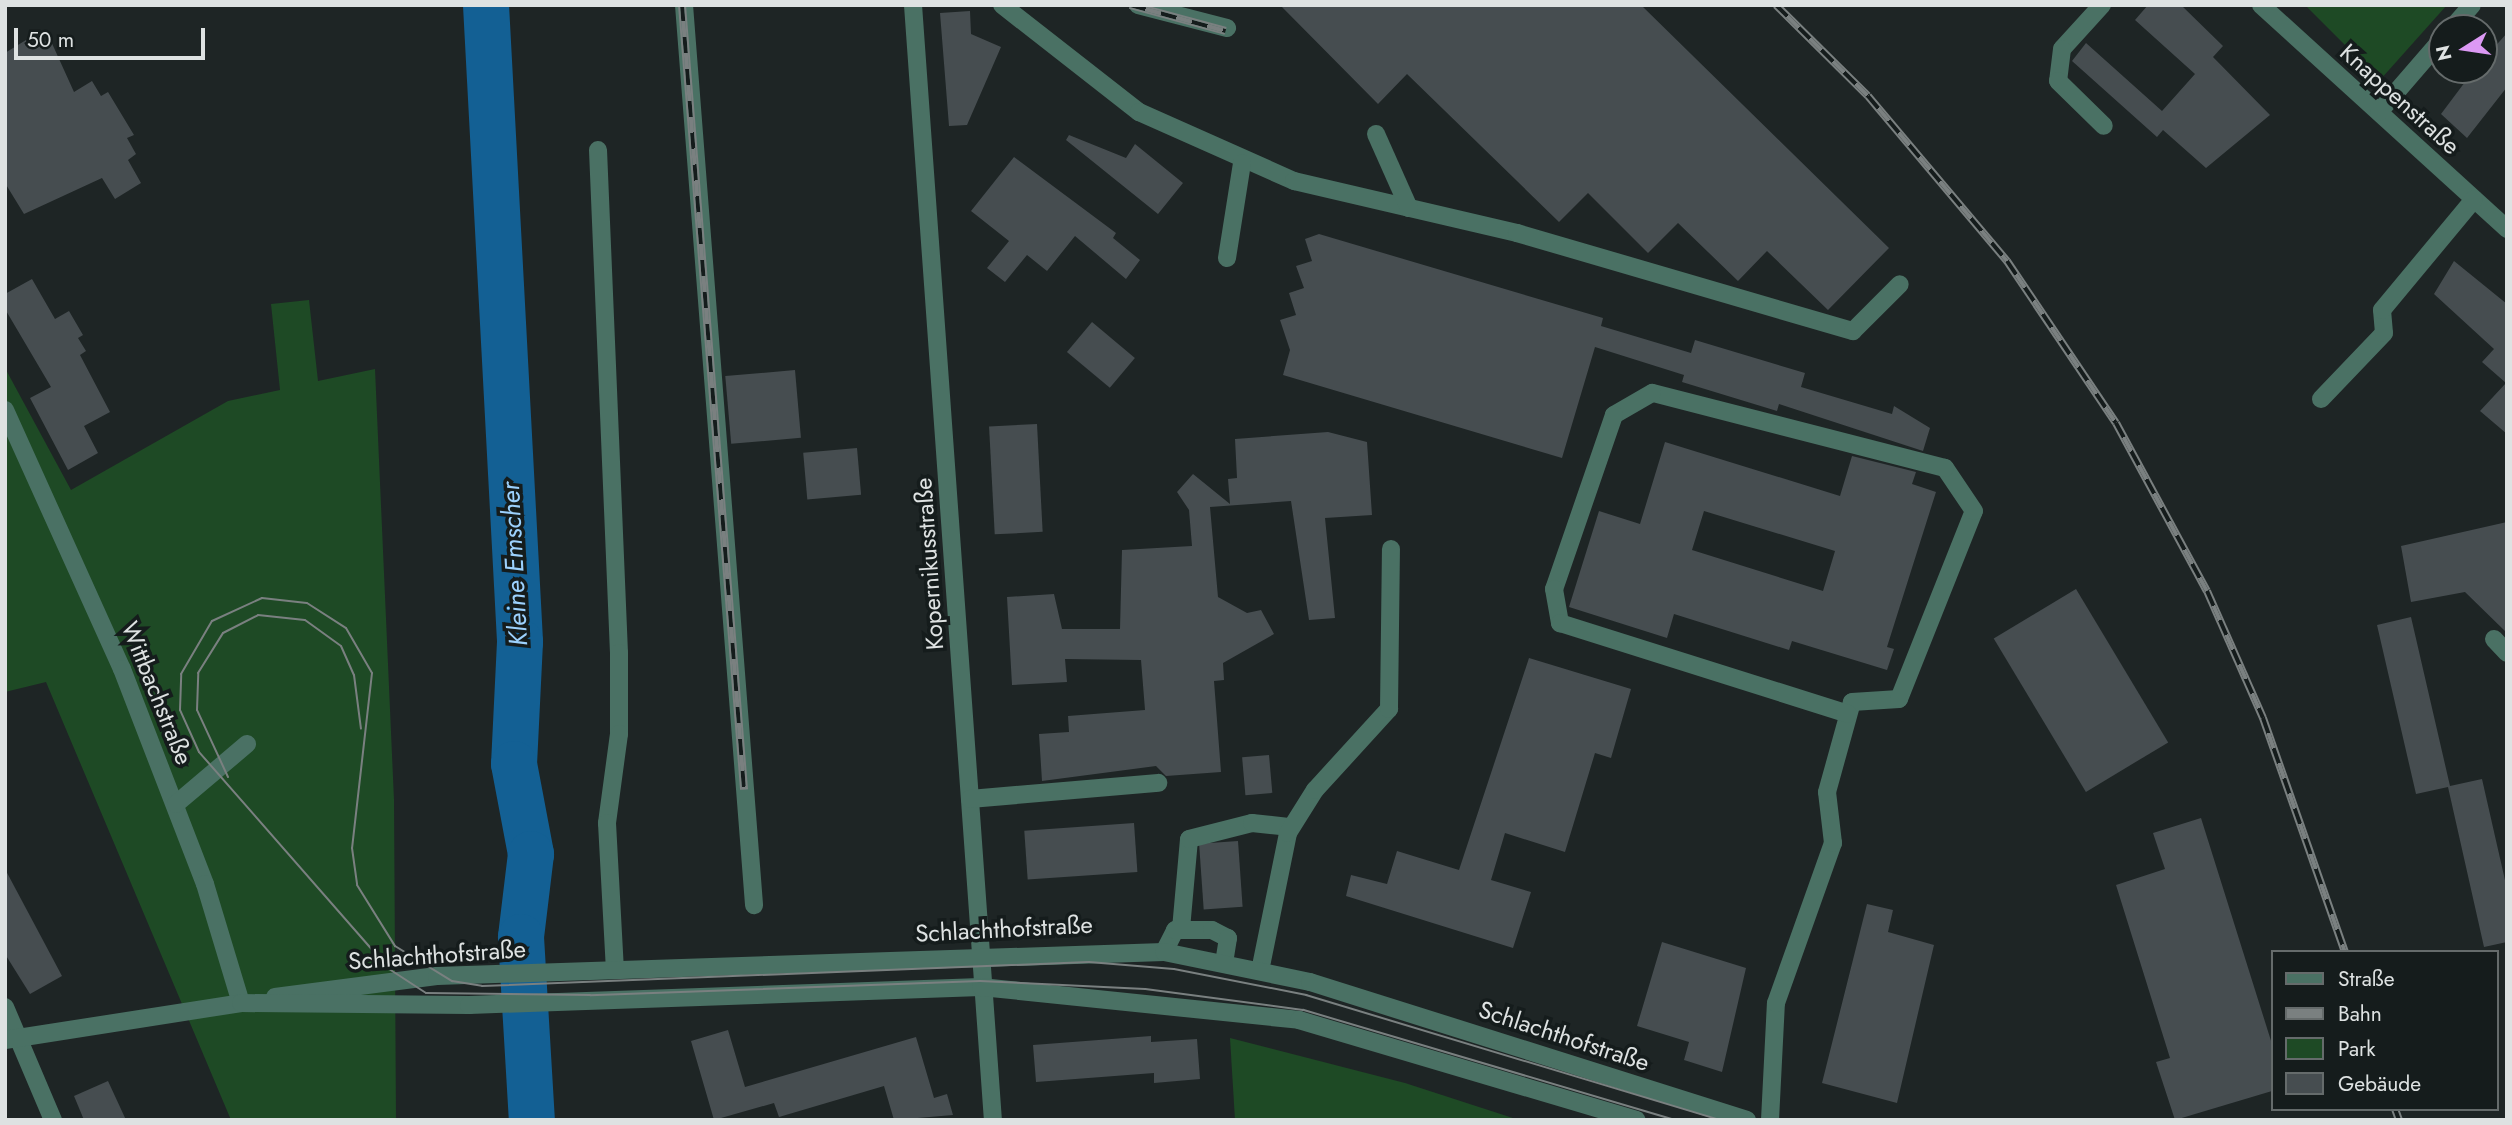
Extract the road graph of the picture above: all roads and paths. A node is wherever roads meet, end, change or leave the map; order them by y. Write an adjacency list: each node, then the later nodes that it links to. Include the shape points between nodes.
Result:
1 (684, 5): 30 (street)
2 (913, 5): 27 (street, Kopernikusstraße)
3 (1002, 5): 13 (street, via 1116,98)
4 (1138, 5): 7 (street)
5 (2102, 5): 10 (street, via 2062,49 2058,81)
6 (2260, 5): 9 (street, Knappenstraße)
7 (1227, 28)
8 (2428, 55): 9 (street)
9 (2379, 112): 14 (street, Knappenstraße)
10 (2104, 126)
11 (1376, 134): 15 (street)
12 (597, 150): 35 (street, via 618,653 619,734 607,836)
13 (1242, 163): 15 (street); 17 (street)
14 (2474, 199): 16 (street, Knappenstraße); 19 (street, via 2382,310 2384,333)
15 (1409, 208): 18 (street, via 1853,331)
16 (2507, 229)
17 (1227, 258)
18 (1900, 284)
19 (2321, 399)
20 (5, 410): 28 (street, Wittbachstraße, via 37,471)
21 (1391, 549): 29 (street, via 1389,709 1315,790)
22 (2494, 639): 23 (street)
23 (2507, 653)
24 (1849, 715): 24 (street, via 1852,702 1899,699 1974,511 1945,468 1652,393 1614,415 1554,589 1560,623); 45 (street, via 1827,792 1833,843 1776,1003)
25 (247, 744): 28 (street)
26 (1158, 783): 27 (street)
27 (970, 799): 33 (street, Kopernikusstraße)
28 (176, 804): 38 (street, Wittbachstraße)
29 (1291, 827): 31 (street, via 1252,822 1189,839); 36 (street)
30 (754, 905)
31 (1181, 929): 32 (street); 34 (street, via 1228,938)
32 (1164, 951): 33 (street, Schlachthofstraße); 34 (street, Schlachthofstraße)
33 (978, 956): 35 (street, Schlachthofstraße); 37 (street, Kopernikusstraße)
34 (1224, 963): 36 (street, Schlachthofstraße)
35 (615, 970): 38 (street, Schlachthofstraße, via 466,975)
36 (1260, 971): 44 (street, Schlachthofstraße)
37 (981, 987): 38 (street, Schlachthofstraße, via 469,1005); 42 (street, Kopernikusstraße); 43 (street, Schlachthofstraße, via 1299,1020)
38 (241, 1003): 40 (street, Schlachthofstraße)
39 (5, 1007): 40 (street)
40 (12, 1038): 41 (street)
41 (53, 1120)
42 (993, 1120)
43 (1636, 1120)
44 (1747, 1120)
45 (1770, 1120)

